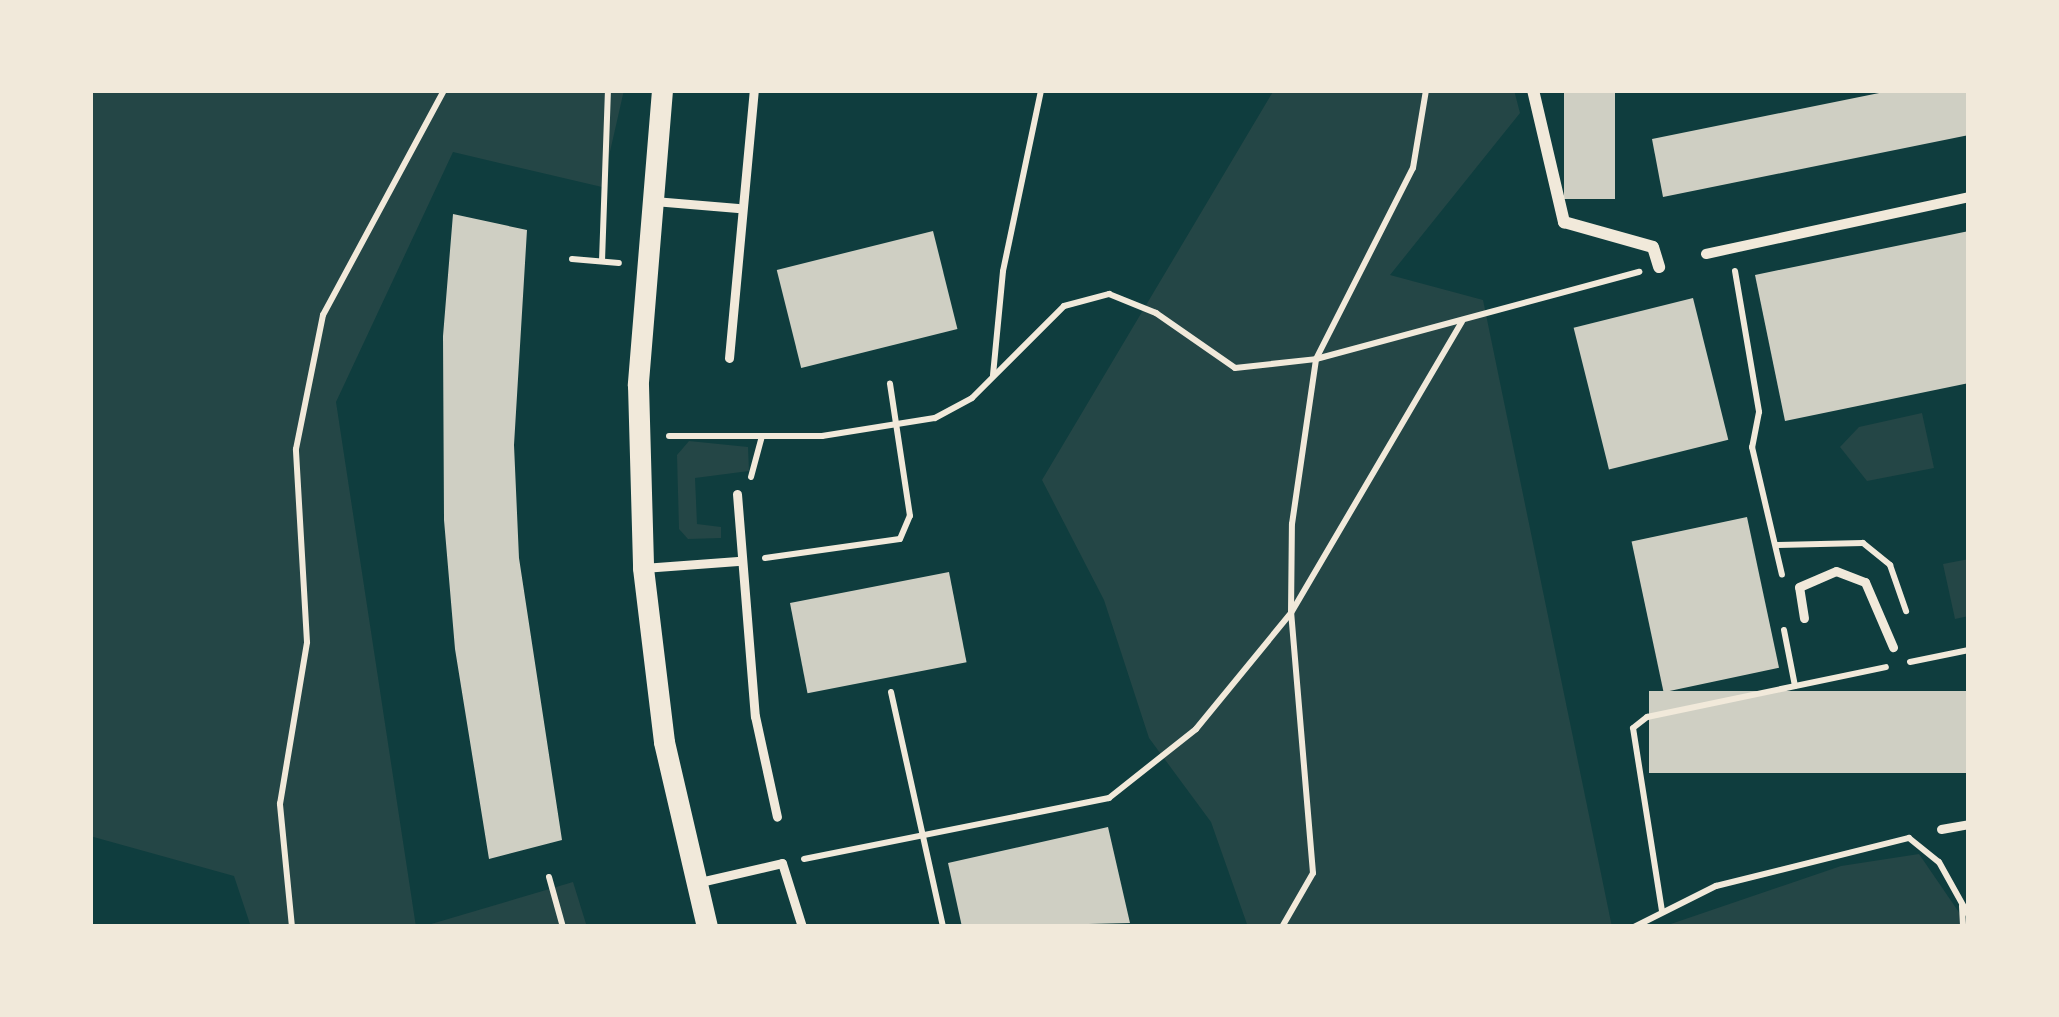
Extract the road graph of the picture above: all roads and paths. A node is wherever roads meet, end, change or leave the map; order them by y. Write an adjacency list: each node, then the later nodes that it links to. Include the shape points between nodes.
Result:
1 (445, 90): 43 (path, via 323,315 296,449 307,642 280,804)
2 (608, 90): 14 (path)
3 (662, 90): 9 (street)
4 (754, 90): 10 (lane)
5 (1041, 90): 19 (path, via 1003,271 992,378 1064,306 1109,294 1156,313 1235,368)
6 (1426, 90): 19 (path, via 1413,168)
7 (1533, 90): 16 (street, via 1564,222 1653,247)
8 (1969, 196): 11 (street)
9 (651, 201): 10 (lane); 15 (street)
10 (738, 208): 18 (lane)
11 (1731, 249): 12 (street); 25 (path, via 1760,412 1752,447)
12 (1706, 254)
13 (572, 259): 14 (path)
14 (602, 261): 15 (path)
15 (646, 265): 24 (street, via 638,385)
16 (1659, 267): 17 (path)
17 (1464, 317): 19 (path); 26 (path)
18 (729, 358)
19 (1316, 359): 26 (path, via 1292,524)
20 (890, 383): 23 (path, via 910,516 900,539)
21 (762, 436): 22 (path, via 756,470)
22 (737, 494): 23 (lane)
23 (738, 561): 24 (lane); 33 (lane, via 755,716)
24 (643, 568): 39 (street, via 664,742)
25 (1782, 580)
26 (1291, 613): 36 (path, via 1196,730 1108,798); 48 (path, via 1313,873)
27 (1781, 615): 31 (path)
28 (1804, 618): 29 (lane, via 1799,587 1836,572 1865,582)
29 (1893, 647)
30 (1969, 650): 31 (path)
31 (1795, 686): 41 (path, via 1647,717 1633,728)
32 (891, 692): 36 (path)
33 (777, 817)
34 (1969, 824): 35 (lane)
35 (1941, 829)
36 (921, 835): 37 (path); 47 (path)
37 (782, 863): 39 (lane); 46 (lane)
38 (549, 877): 44 (path)
39 (694, 884): 45 (street)
40 (1962, 903): 41 (path, via 1939,862 1909,838 1716,886); 42 (path); 50 (path)
41 (1662, 911): 49 (path)
42 (1969, 916)
43 (292, 927)
44 (563, 927)
45 (707, 927)
46 (802, 927)
47 (943, 927)
48 (1282, 927)
49 (1634, 927)
50 (1963, 927)

